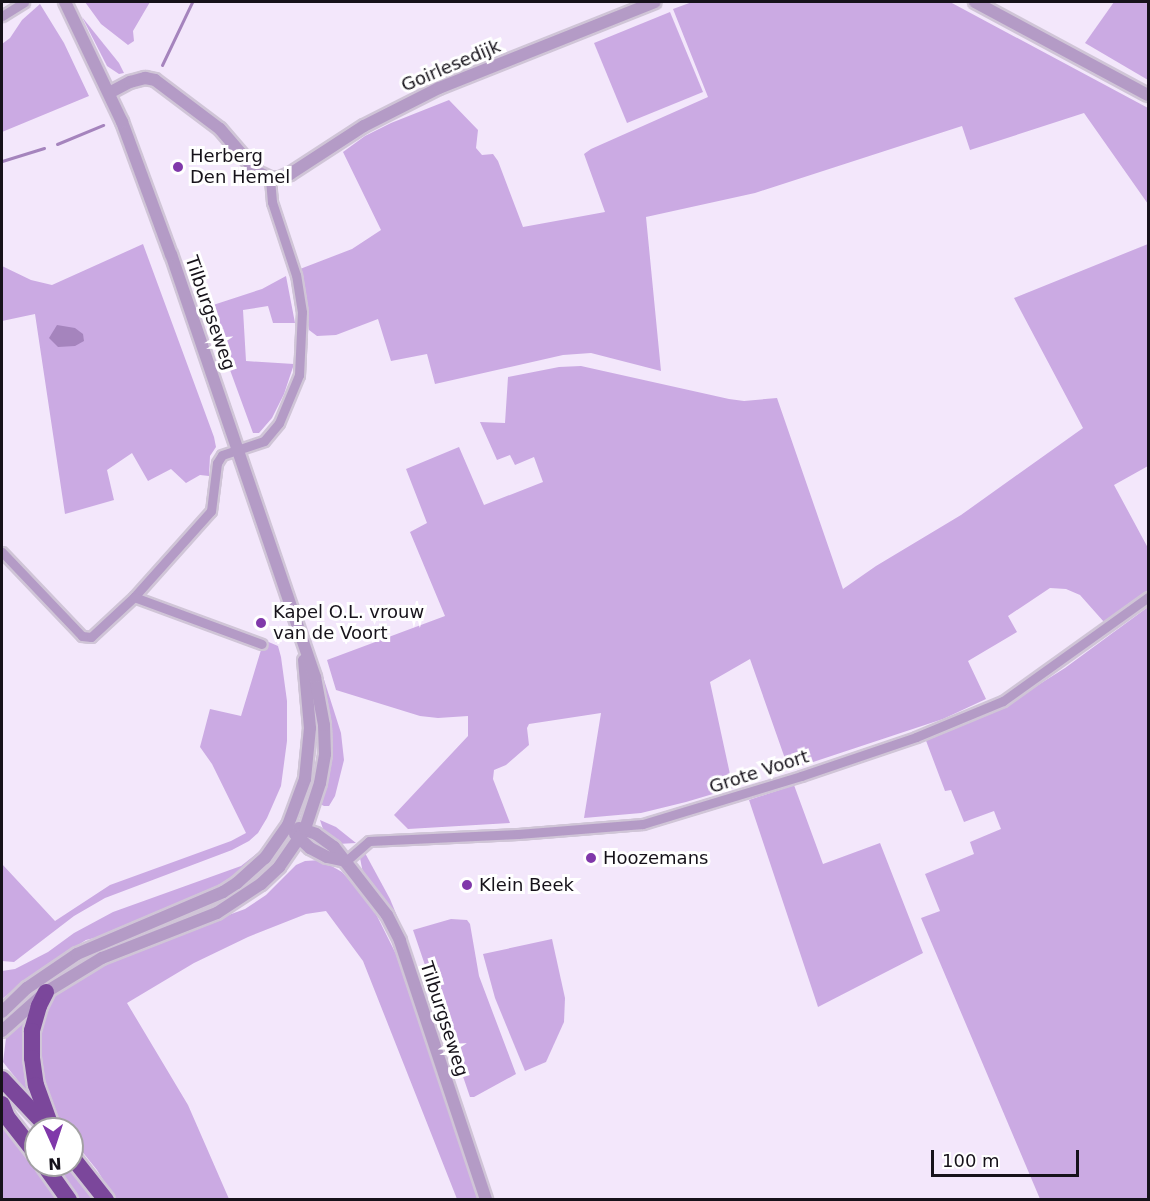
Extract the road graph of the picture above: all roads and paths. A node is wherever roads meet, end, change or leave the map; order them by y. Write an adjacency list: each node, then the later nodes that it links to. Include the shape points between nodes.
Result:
1 (24, 2): 5 (street)
2 (65, 2): 6 (street, Tilburgseweg)
3 (655, 2): 8 (street, Goirlesedijk, via 439,88 364,126 290,174)
4 (975, 2): 7 (street)
5 (2, 16)
6 (109, 93): 8 (street, via 130,82 155,80 220,129 257,172); 9 (street, Tilburgseweg, via 171,255)
7 (1149, 95)
8 (270, 178): 9 (street, via 272,202 296,275 302,312 301,356 293,393 279,423 264,441)
9 (238, 450): 11 (street, via 222,455 217,463 211,511); 14 (street, Tilburgseweg)
10 (2, 552): 11 (street, via 82,636 91,637)
11 (134, 597): 13 (street)
12 (1149, 597): 17 (street, Grote Voort, via 1003,701 916,737 801,776 643,824 369,841)
13 (262, 644)
14 (303, 644): 15 (street, Tilburgseweg, via 310,752 305,779); 16 (street, Tilburgseweg, via 320,697 325,754 320,783)
15 (288, 825): 16 (street); 18 (street, Tilburgseweg, via 265,858 237,883 94,945)
16 (302, 834): 17 (street, via 327,857); 19 (street, Tilburgseweg, via 279,867 248,895 217,913 102,958)
17 (346, 861): 34 (street, Tilburgseweg, via 387,915 400,941)
18 (27, 988): 20 (street, Tilburgseweg); 21 (street, Tilburgseweg)
19 (46, 992): 22 (street, Tilburgseweg); 28 (highway, via 32,1031 32,1058)
20 (2, 1003)
21 (2, 1012)
22 (2, 1031)
23 (2, 1068): 25 (highway)
24 (2, 1079): 25 (highway)
25 (23, 1100): 27 (highway)
26 (3, 1111): 29 (highway)
27 (39, 1117)
28 (47, 1117)
29 (24, 1138)
30 (84, 1172): 33 (highway)
31 (53, 1177): 32 (highway)
32 (69, 1200)
33 (106, 1200)
34 (486, 1200)

